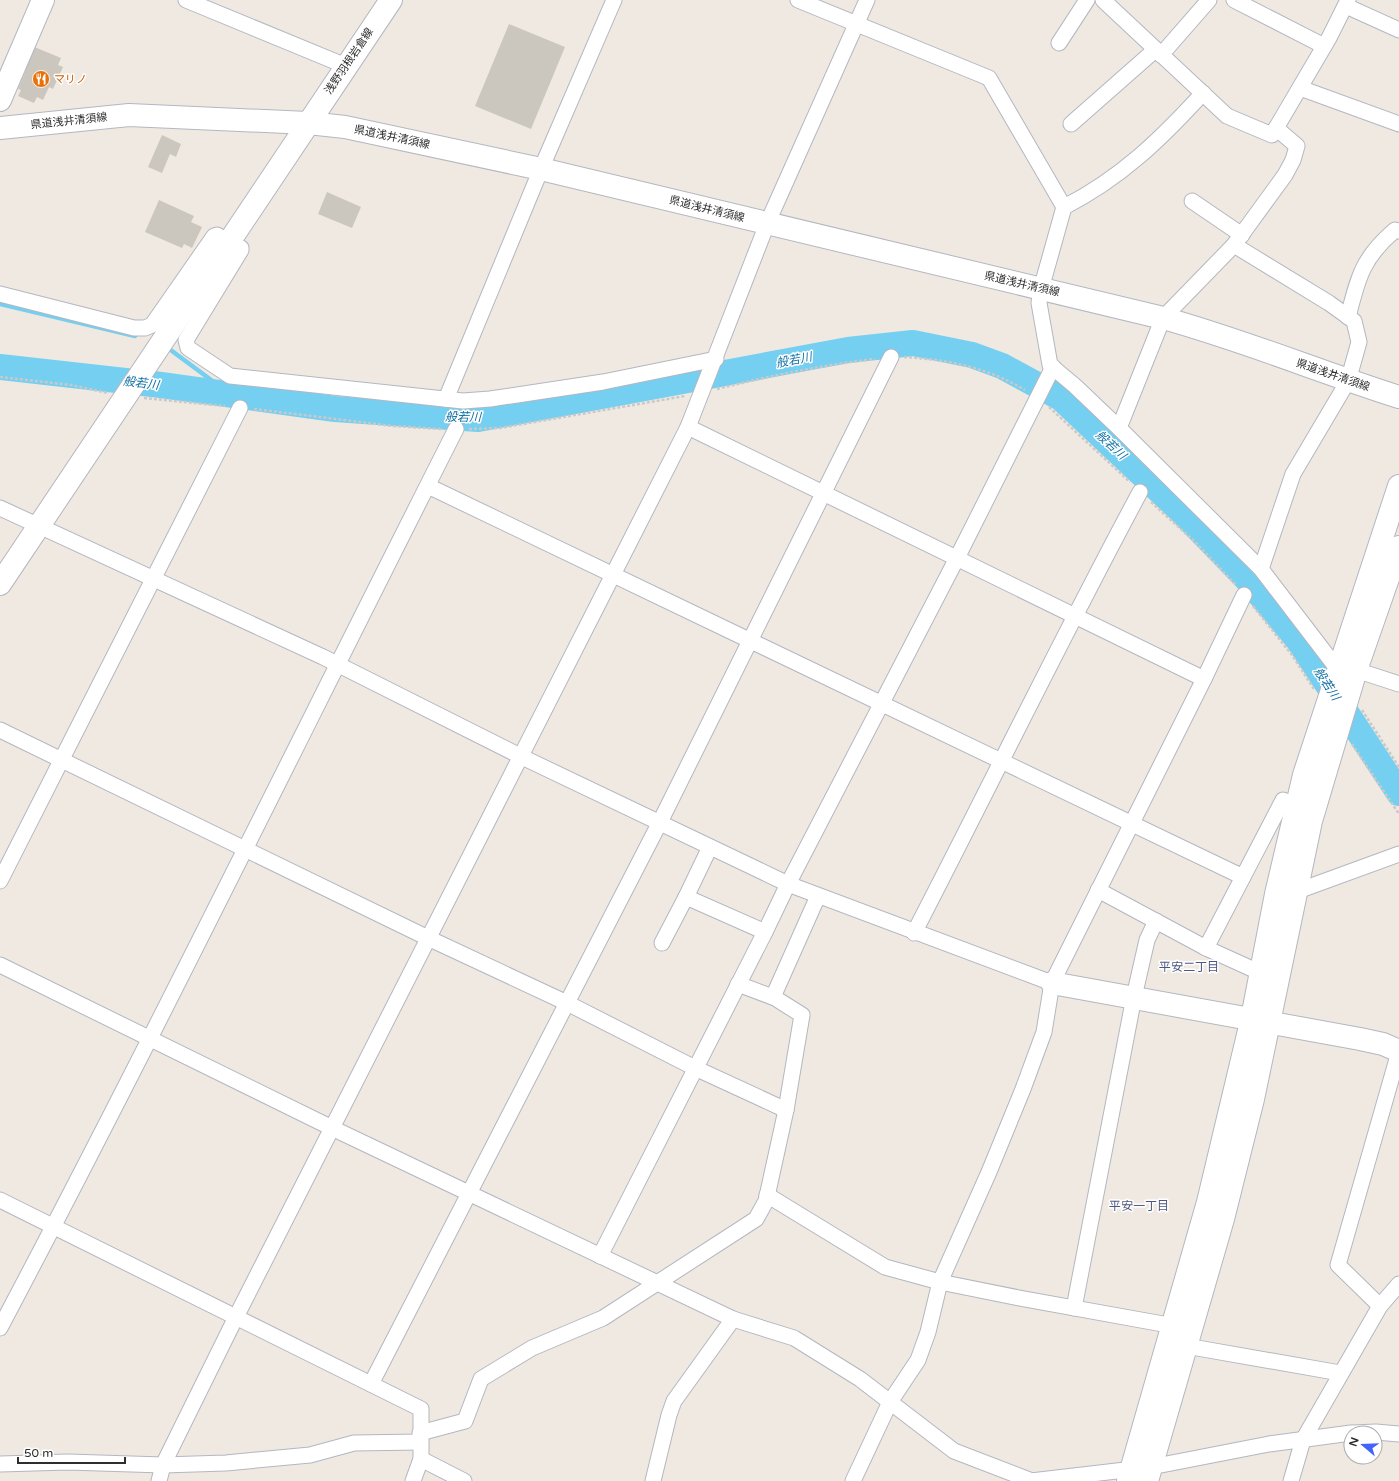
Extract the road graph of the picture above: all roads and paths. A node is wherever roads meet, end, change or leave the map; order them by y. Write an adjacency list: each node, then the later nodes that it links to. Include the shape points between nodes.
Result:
1 (43, 0): 20 (street)
2 (186, 0): 17 (street)
3 (391, 0): 17 (street, 浅野羽根岩倉線)
4 (614, 0): 26 (street)
5 (798, 0): 12 (street)
6 (867, 0): 12 (street)
7 (1087, 0): 14 (street)
8 (1103, 0): 16 (street)
9 (1234, 0): 15 (street)
10 (1201, 2): 16 (street)
11 (1347, 3): 13 (street); 15 (street)
12 (856, 24): 28 (street, via 989,78); 29 (street)
13 (1399, 30)
14 (1059, 43)
15 (1324, 46): 18 (street)
16 (1158, 52): 19 (street); 22 (street)
17 (346, 66): 21 (street, 浅野羽根岩倉線)
18 (1300, 88): 23 (street); 25 (street)
19 (1203, 93): 25 (street, via 1227,116 1272,135); 28 (street, via 1172,127 1131,165 1085,197)
20 (0, 100)
21 (308, 122): 24 (street, 県道浅井清須線, via 129,115); 26 (street, 県道浅井清須線, via 345,127); 32 (street, 浅野羽根岩倉線)
22 (1071, 124)
23 (1399, 124)
24 (0, 128)
25 (1276, 128): 31 (street, via 1297,146 1293,160)
26 (541, 169): 29 (street, 県道浅井清須線); 42 (street)
27 (1192, 201): 31 (street)
28 (1064, 207): 33 (street)
29 (767, 224): 33 (street, 県道浅井清須線); 38 (street)
30 (1399, 231): 35 (street, via 1395,230 1379,244 1364,264)
31 (1238, 240): 35 (street); 36 (street)
32 (229, 241): 34 (street, via 214,236 152,325 145,328 134,328); 42 (street, via 241,250 186,340 188,348 230,376); 52 (street, 浅野羽根岩倉線)
33 (1041, 289): 36 (street, 県道浅井清須線); 39 (street, via 1039,303 1050,365)
34 (0, 294)
35 (1348, 316): 40 (street, via 1354,321 1359,342)
36 (1163, 318): 40 (street, 県道浅井清須線, via 1217,333); 45 (street)
37 (891, 357): 50 (street)
38 (716, 359): 42 (street, via 602,382 497,398 463,401); 44 (street)
39 (1053, 367): 45 (street); 54 (street)
40 (1348, 381): 41 (street, 県道浅井清須線); 55 (street, via 1293,474)
41 (1399, 397)
42 (446, 399)
43 (240, 408): 57 (street)
44 (688, 427): 50 (street); 56 (street)
45 (1119, 428): 55 (street)
46 (456, 429): 47 (street)
47 (428, 486): 56 (street); 62 (street)
48 (1399, 486): 64 (street)
49 (1140, 492): 60 (street)
50 (824, 493): 54 (street); 61 (street)
51 (0, 508): 52 (street)
52 (39, 526): 57 (street); 58 (street, 浅野羽根岩倉線)
53 (1399, 547): 64 (street)
54 (957, 558): 60 (street); 66 (street)
55 (1261, 569): 64 (street)
56 (613, 575): 61 (street); 69 (street)
57 (154, 578): 62 (street); 70 (street)
58 (0, 584)
59 (1244, 595): 63 (street)
60 (1074, 616): 63 (street); 71 (street)
61 (750, 641): 66 (street); 75 (street)
62 (337, 664): 69 (street); 78 (street)
63 (1204, 679): 76 (street)
64 (1346, 681): 65 (street); 67 (street); 72 (path); 73 (street, via 1328,704)
65 (1399, 684)
66 (882, 704): 71 (street); 82 (street)
67 (1338, 727): 74 (path); 84 (street, via 1311,821)
68 (0, 730): 70 (street)
69 (522, 757): 75 (street); 90 (street)
70 (61, 760): 78 (street); 81 (street)
71 (1002, 762): 76 (street); 89 (street)
72 (1399, 767)
73 (1297, 805): 80 (street, via 1283,800); 94 (street)
74 (1399, 814)
75 (660, 822): 77 (street); 99 (street)
76 (1131, 824): 80 (street); 83 (street)
77 (710, 847): 82 (street); 86 (street)
78 (246, 850): 90 (street); 101 (street)
79 (1399, 854): 84 (street)
80 (1243, 877): 92 (street)
81 (0, 881)
82 (788, 884): 85 (street); 88 (street)
83 (1098, 890): 87 (street); 95 (street)
84 (1295, 892): 100 (street)
85 (818, 896): 89 (street); 97 (street)
86 (686, 897): 88 (street); 91 (street)
87 (1156, 921): 92 (street); 98 (street, via 1147,940)
88 (765, 932): 96 (street)
89 (914, 933): 95 (street)
90 (428, 938): 99 (street); 105 (street)
91 (662, 943)
92 (1206, 948): 94 (street)
93 (0, 965): 101 (street)
94 (1261, 973): 100 (street)
95 (1052, 983): 98 (street); 111 (street, via 1044,1032 1023,1090)
96 (738, 984): 97 (street); 103 (street)
97 (773, 997): 104 (street, via 802,1015)
98 (1134, 997): 100 (street); 115 (street)
99 (567, 1003): 103 (street); 106 (street)
100 (1261, 1020): 102 (street, via 1366,1040 1383,1044); 118 (street); 120 (street, via 1253,1100 1223,1219)
101 (151, 1038): 105 (street); 109 (street)
102 (1399, 1052): 114 (street, via 1338,1265)
103 (695, 1068): 104 (street); 110 (street)
104 (786, 1110): 107 (street)
105 (332, 1128): 106 (street); 116 (street)
106 (469, 1193): 110 (street); 122 (street)
107 (767, 1195): 111 (street, via 885,1267); 112 (street, via 756,1218)
108 (0, 1200): 109 (street)
109 (54, 1226): 116 (street); 119 (street)
110 (600, 1256): 112 (street)
111 (940, 1282): 115 (street); 123 (street, via 928,1332 918,1360)
112 (658, 1284): 117 (street); 127 (street, via 603,1318 532,1348 481,1379 465,1421)
113 (1399, 1284): 114 (street)
114 (1380, 1306): 121 (street)
115 (1074, 1308): 118 (street)
116 (236, 1317): 122 (street); 130 (street)
117 (733, 1319): 123 (street, via 794,1338 860,1379); 136 (street, via 674,1401)
118 (1174, 1326): 132 (street)
119 (0, 1328)
120 (1186, 1346): 121 (street); 132 (street)
121 (1340, 1373): 128 (street)
122 (371, 1384): 127 (street, via 421,1409)
123 (890, 1402): 137 (street); 138 (street, via 954,1450)
124 (1383, 1433): 126 (street)
125 (1343, 1434): 128 (street)
126 (1399, 1434)
127 (420, 1437): 129 (street); 130 (street, via 354,1443 310,1454 275,1459)
128 (1303, 1440): 132 (street, via 1269,1444); 139 (street)
129 (421, 1459): 134 (street); 135 (street)
130 (163, 1465): 131 (street, via 68,1462); 133 (street)
131 (1, 1468)
132 (1140, 1474): 138 (street)
133 (159, 1481)
134 (413, 1481)
135 (464, 1481)
136 (653, 1481)
137 (852, 1481)
138 (1032, 1481)
139 (1291, 1481)

